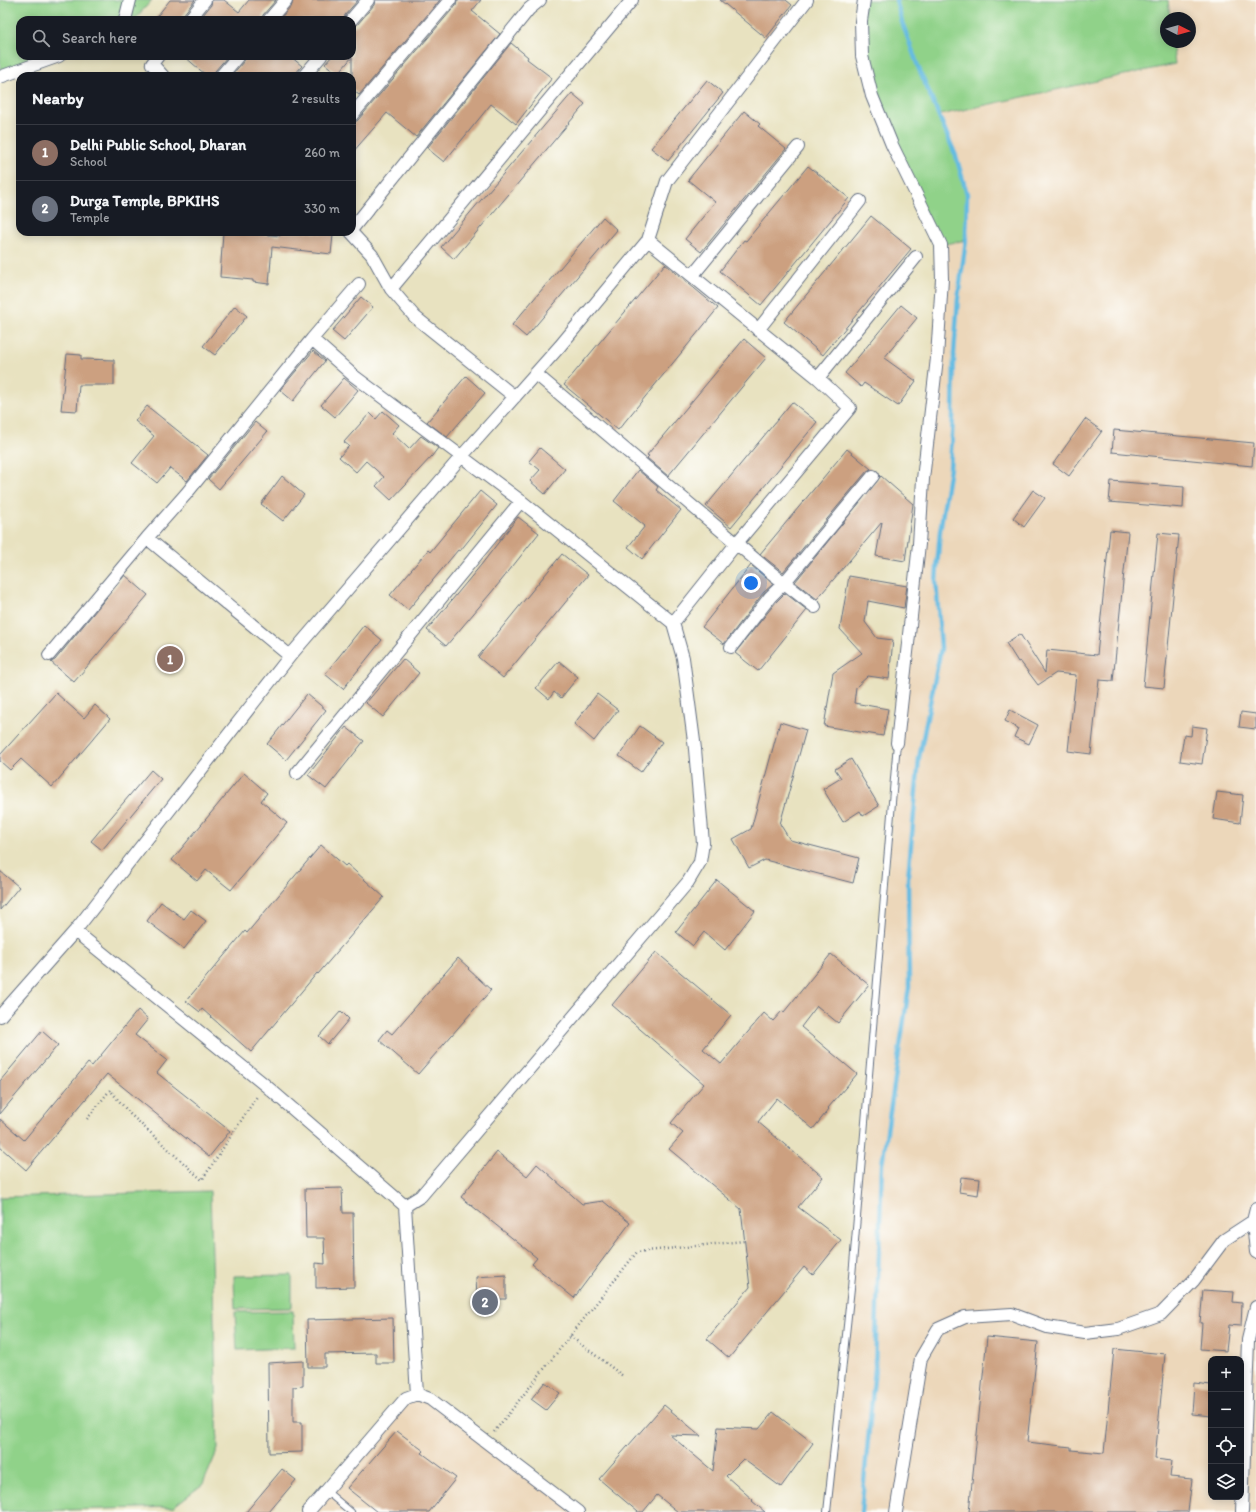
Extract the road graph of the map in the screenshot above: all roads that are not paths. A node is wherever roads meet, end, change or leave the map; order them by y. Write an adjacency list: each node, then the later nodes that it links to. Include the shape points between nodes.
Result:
1 (130, 0): 10 (street)
2 (205, 0): 11 (street)
3 (286, 0): 12 (street)
4 (368, 0): 13 (street)
5 (450, 0): 24 (street)
6 (540, 0): 27 (street, via 529,9)
7 (632, 0): 33 (street)
8 (807, 0): 29 (street, via 667,181)
9 (864, 0): 50 (street, via 861,21 862,56 872,96 892,145 941,245 942,279 937,358)
10 (126, 16)
11 (192, 16)
12 (272, 16)
13 (354, 16)
14 (48, 60): 18 (street)
15 (155, 60): 20 (street, via 152,64)
16 (235, 60): 21 (street)
17 (318, 60): 22 (street)
18 (16, 72)
19 (16, 72): 23 (street)
20 (159, 72)
21 (224, 72)
22 (307, 72)
23 (0, 78)
24 (356, 110)
25 (798, 147): 31 (street)
26 (860, 201): 34 (street)
27 (356, 224)
28 (355, 236): 33 (street, via 372,255)
29 (648, 240): 31 (street); 36 (street)
30 (916, 257): 37 (street)
31 (693, 275): 34 (street)
32 (360, 284): 35 (street)
33 (391, 289): 38 (street, via 415,317)
34 (758, 330): 37 (street)
35 (312, 339): 39 (street, via 354,376); 42 (street)
36 (536, 374): 38 (street); 43 (street)
37 (818, 378): 43 (street, via 850,408)
38 (515, 397): 39 (street)
39 (461, 457): 41 (street); 49 (street)
40 (873, 476): 44 (street)
41 (521, 501): 46 (street); 51 (street)
42 (147, 538): 48 (street); 49 (street)
43 (736, 544): 44 (street); 46 (street)
44 (784, 583): 45 (street); 47 (street)
45 (815, 607)
46 (673, 623): 54 (street, via 683,658 695,749 703,843 700,862 683,888 421,1196)
47 (731, 647)
48 (49, 655)
49 (290, 656): 52 (street)
50 (897, 743): 63 (lane, via 851,1288)
51 (297, 772)
52 (75, 931): 53 (street); 54 (street, via 265,1084)
53 (0, 1016)
54 (405, 1206): 58 (street)
55 (1255, 1215): 56 (street); 64 (street, via 1224,1240 1194,1280 1161,1314 1118,1330 1085,1333 1047,1327 1012,1314 965,1318 938,1329 921,1358)
56 (1256, 1252)
57 (1256, 1307): 65 (street, via 1248,1340)
58 (417, 1394): 59 (street, via 406,1398); 62 (street, via 430,1399)
59 (326, 1491): 60 (street); 61 (lane)
60 (308, 1512)
61 (351, 1512)
62 (578, 1512)
63 (827, 1512)
64 (896, 1512)
65 (1242, 1512)

